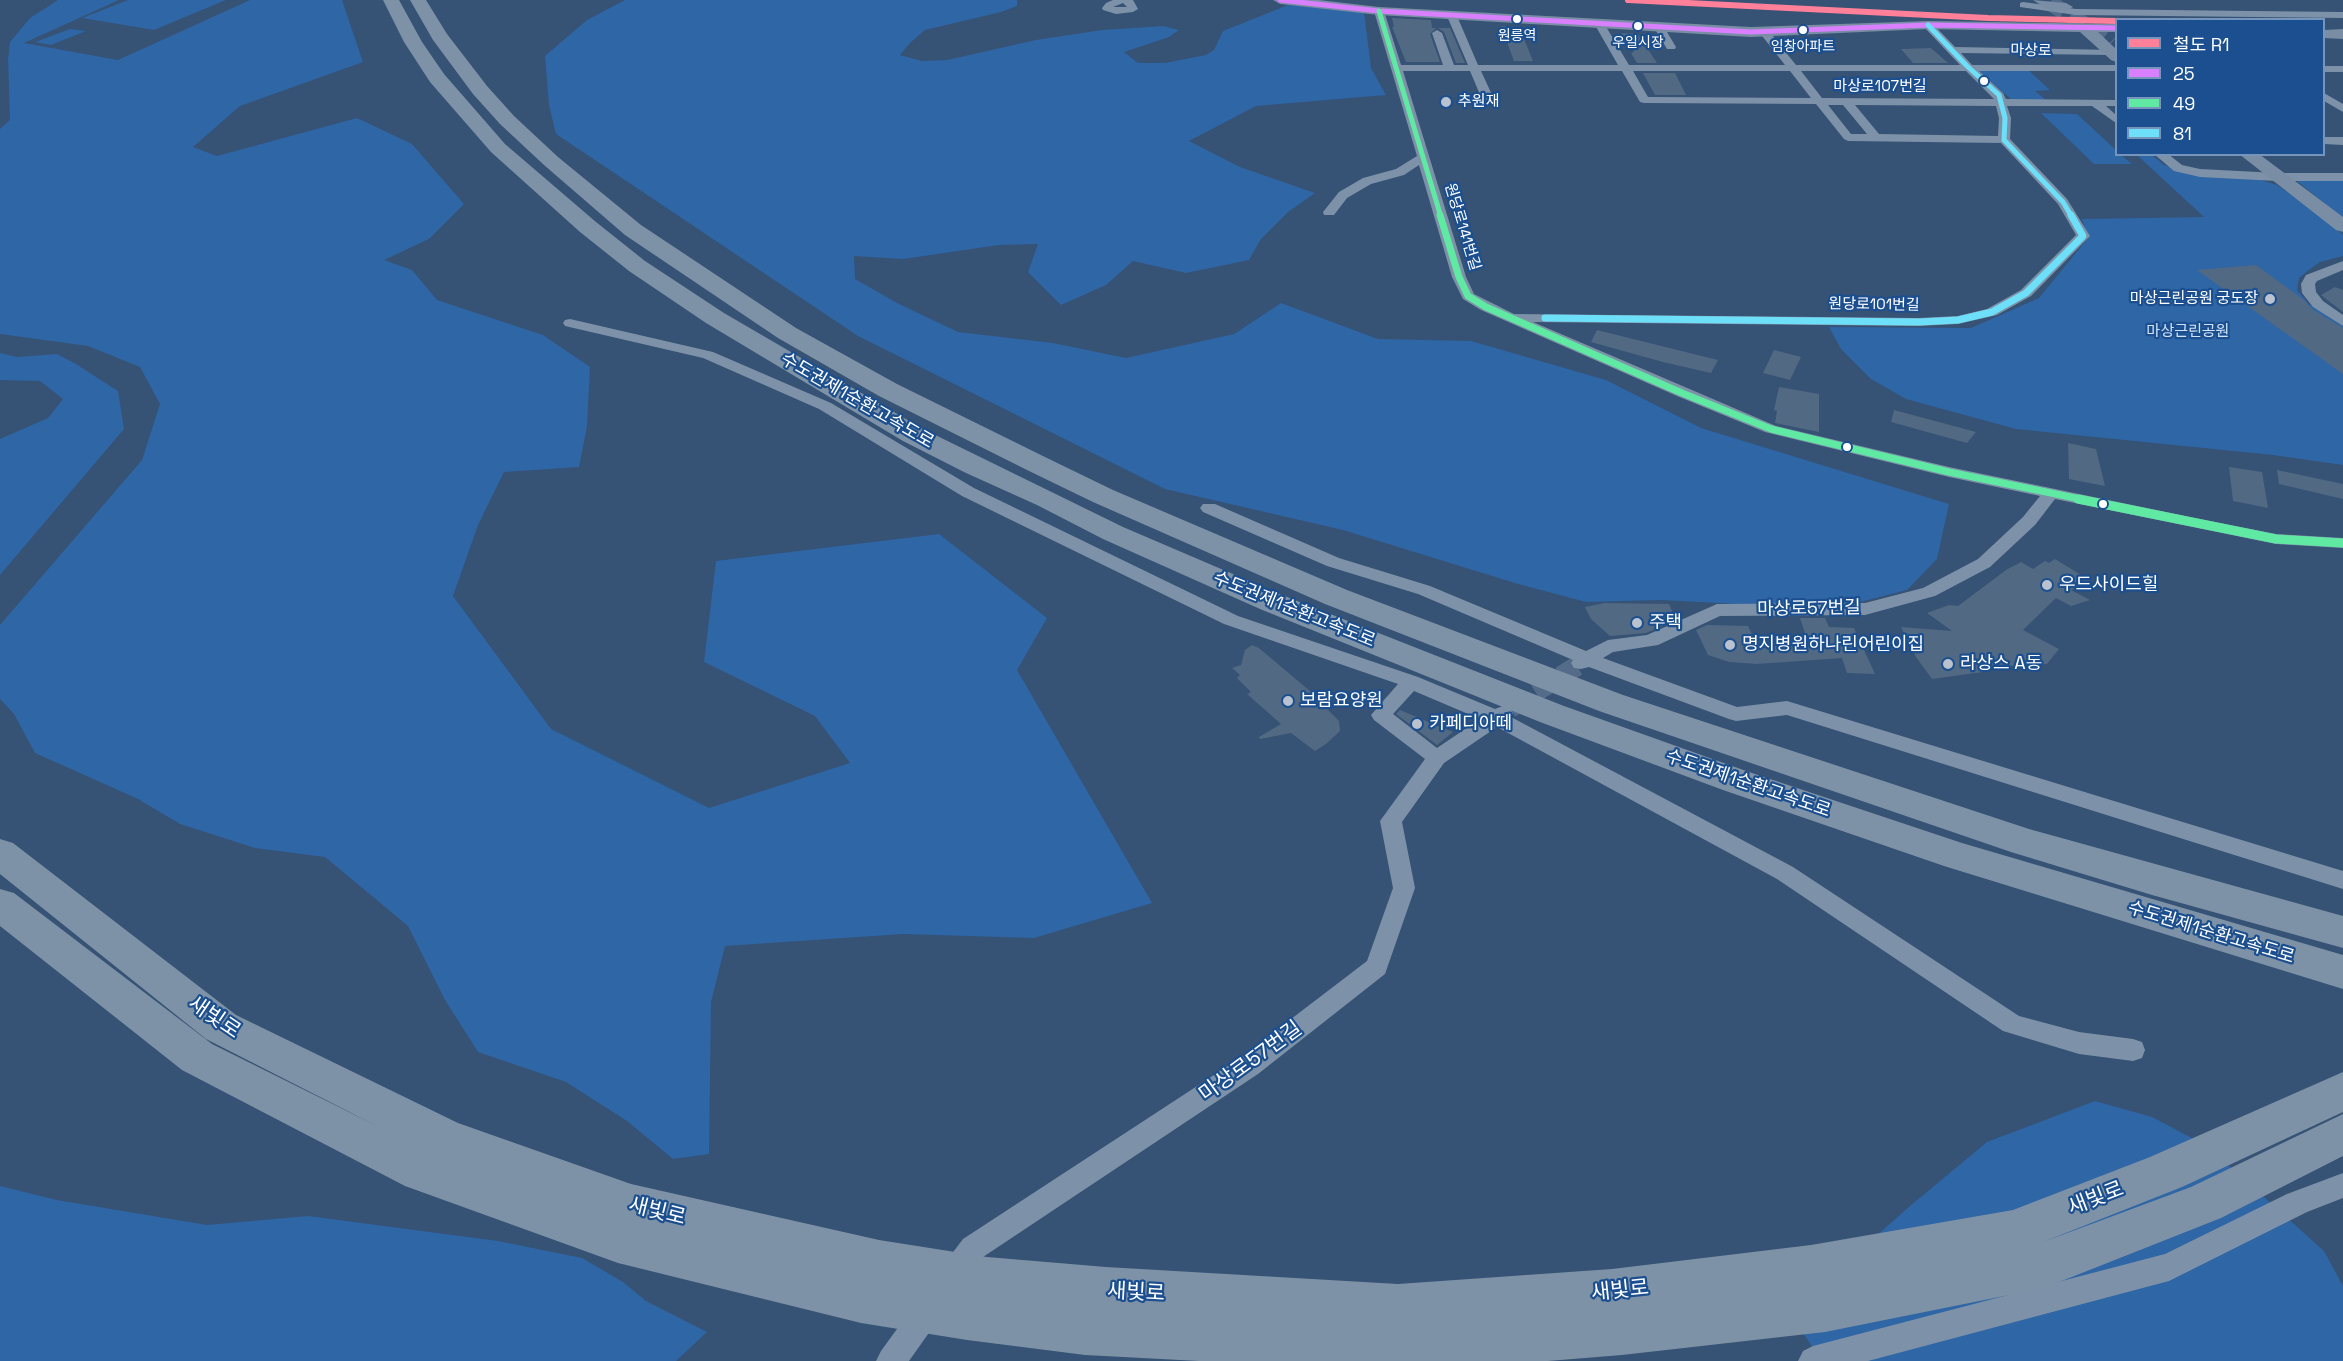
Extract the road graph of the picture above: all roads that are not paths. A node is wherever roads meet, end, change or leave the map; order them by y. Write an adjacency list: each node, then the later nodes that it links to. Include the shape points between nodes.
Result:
1 (390, 0): 68 (highway, 수도권제1순환고속도로, via 437,78 498,147 588,227 637,266 715,318 913,435 976,467 1113,533 1271,602 1552,714 1957,856)
2 (418, 0): 67 (highway, 수도권제1순환고속도로, via 439,36 507,120 633,230 787,333 888,390 1103,496 1336,597 1611,703 2024,842)
3 (1280, 0): 7 (main road)
4 (2172, 0): 8 (street)
5 (2055, 4): 8 (street)
6 (2319, 5): 9 (street)
7 (1379, 11): 10 (main road); 25 (street, 원당로141번길)
8 (2190, 15): 9 (street)
9 (2338, 15)
10 (1452, 16): 11 (main road); 28 (street)
11 (1600, 25): 15 (main road); 29 (street)
12 (1928, 25): 13 (main road); 16 (main road); 21 (street)
13 (2089, 27): 14 (main road); 22 (main road)
14 (2115, 28)
15 (1660, 29): 16 (main road); 20 (street)
16 (1764, 32): 24 (street)
17 (1437, 33): 27 (street)
18 (2325, 34): 19 (main road)
19 (2343, 34)
20 (1671, 46)
21 (1952, 50): 22 (street, 마상로); 23 (street)
22 (2114, 50)
23 (1967, 66): 24 (street); 26 (street); 37 (street, via 1999,95)
24 (1792, 67): 29 (street); 34 (street)
25 (1396, 68): 27 (street); 47 (street, 원당로141번길)
26 (2115, 68)
27 (1450, 69): 28 (street)
28 (1474, 69): 29 (street); 33 (street)
29 (1625, 69): 34 (street, 마상로107번길, via 1644,100)
30 (2325, 69): 31 (street)
31 (2343, 69)
32 (1935, 90): 36 (street)
33 (1487, 98)
34 (1820, 101): 35 (street, 마상로107번길); 41 (street, via 1848,137)
35 (1847, 102): 36 (street, 마상로107번길); 41 (street)
36 (1949, 102): 37 (street, 마상로107번길)
37 (2002, 103): 38 (street, 마상로107번길); 42 (street)
38 (2095, 103): 39 (street, 마상로107번길); 40 (street)
39 (2115, 103)
40 (2115, 119)
41 (1876, 138): 42 (street)
42 (2004, 140): 54 (street, 원당로101번길, via 2063,202 2083,236 2026,293 1992,312 1958,320 1919,322)
43 (2325, 141): 44 (street)
44 (2343, 141)
45 (2163, 156): 48 (street, via 2178,168 2193,172)
46 (2250, 156): 48 (main road)
47 (1423, 157): 50 (street, via 1400,172 1367,181 1344,195); 54 (street, 원당로141번길, via 1468,297)
48 (2277, 177): 49 (street); 51 (main road)
49 (2343, 177)
50 (1329, 212)
51 (2343, 226)
52 (2343, 265): 53 (street)
53 (2336, 274): 55 (street, via 2311,278 2309,292 2318,304)
54 (1509, 318): 57 (street, via 1771,429)
55 (2343, 322)
56 (570, 323): 61 (street, via 708,355 825,406 968,492 1231,620)
57 (2052, 493): 59 (street, via 2276,539); 60 (street, 마상로57번길, via 2029,521 1984,562 1929,592 1865,609 1717,610 1651,641 1608,646)
58 (1209, 508): 60 (street, via 1333,562 1424,590)
59 (2343, 543)
60 (1582, 663): 65 (street, via 1736,714 1786,708)
61 (1411, 681): 62 (street); 63 (street, via 1381,715)
62 (1502, 714): 63 (street, 마상로57번길); 69 (street, via 1785,873 2012,1024 2079,1043)
63 (1437, 758): 75 (street, 마상로57번길, via 1390,821 1404,888 1377,967 1249,1066 974,1248)
64 (0, 853): 73 (highway, 새빛로, via 221,1026 445,1139 631,1206)
65 (2343, 880)
66 (0, 904): 73 (highway, 새빛로, via 197,1057 421,1172 618,1241)
67 (2343, 932)
68 (2340, 972)
69 (2133, 1050)
70 (2343, 1091): 74 (highway, 새빛로, via 2166,1172 2013,1232 1811,1268 1612,1293 1398,1308)
71 (2343, 1134): 74 (highway, 새빛로, via 2205,1203 2044,1265 1825,1308 1622,1331 1411,1347)
72 (2343, 1185): 76 (street, via 2297,1203 2169,1267)
73 (870, 1281): 74 (highway, 새빛로, via 967,1316)
74 (1096, 1311)
75 (891, 1361)
76 (1813, 1361)

